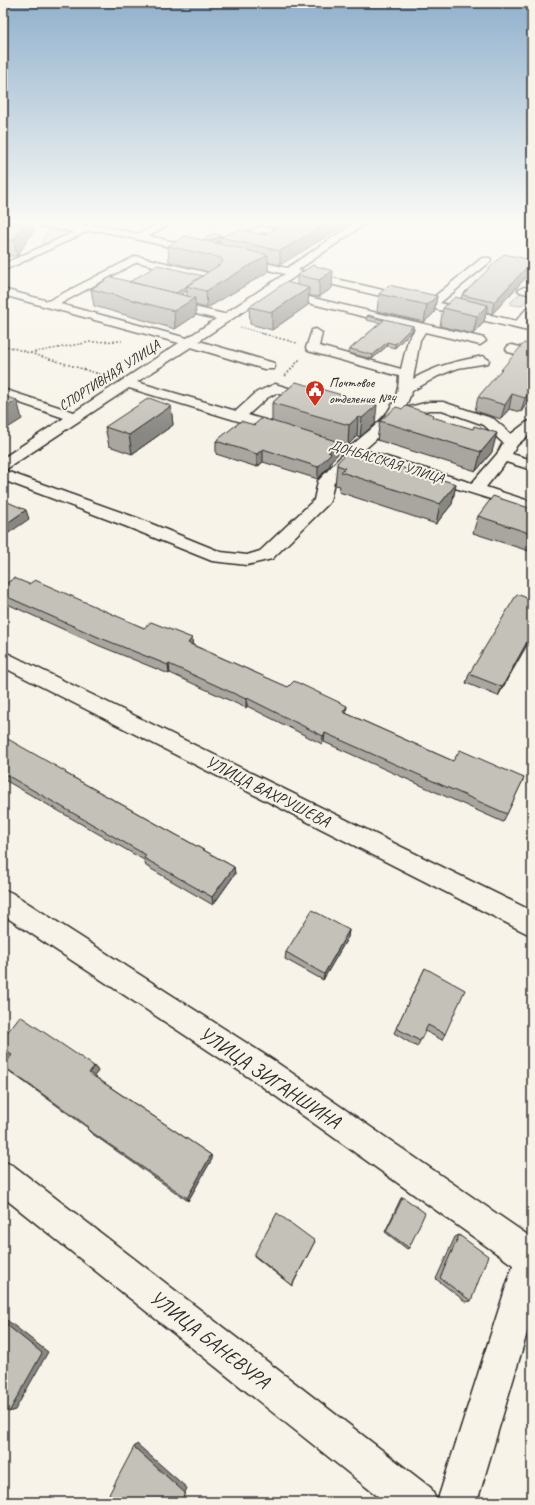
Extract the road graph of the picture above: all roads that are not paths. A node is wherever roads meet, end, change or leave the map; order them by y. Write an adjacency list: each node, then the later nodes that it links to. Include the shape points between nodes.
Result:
1 (11, 294): 10 (street)
2 (71, 294): 10 (street)
3 (264, 294): 13 (street, СПОРТИВНАЯ УЛИЦА)
4 (283, 294): 15 (street)
5 (389, 294): 9 (street)
6 (444, 294): 9 (street)
7 (186, 298): 11 (street)
8 (159, 302): 11 (street)
9 (432, 304): 14 (street)
10 (49, 305): 19 (street)
11 (174, 306): 13 (street)
12 (532, 309): 14 (street)
13 (223, 320): 19 (street, СПОРТИВНАЯ УЛИЦА)
14 (519, 325): 16 (street)
15 (422, 327): 18 (street); 24 (street, via 414,340)
16 (532, 328)
17 (316, 333): 24 (street, via 312,348)
18 (480, 341)
19 (189, 342): 23 (street); 25 (street, СПОРТИВНАЯ УЛИЦА)
20 (512, 349): 21 (street)
21 (532, 354)
22 (483, 360): 26 (street, via 433,372)
23 (269, 366)
24 (406, 374): 26 (street)
25 (126, 383): 29 (street); 31 (street, СПОРТИВНАЯ УЛИЦА)
26 (406, 389): 32 (street)
27 (3, 392): 31 (street)
28 (327, 404): 29 (street, via 275,388 262,395)
29 (239, 416): 34 (street)
30 (373, 416): 32 (street)
31 (75, 417): 39 (street, СПОРТИВНАЯ УЛИЦА)
32 (391, 418): 35 (street, via 429,406 443,406 489,422); 37 (street)
33 (532, 425): 35 (street)
34 (300, 435)
35 (511, 442): 38 (street)
36 (331, 444): 37 (street, ДОНБАССКАЯ УЛИЦА)
37 (354, 451): 41 (street, via 326,481 322,501 266,555 248,560 218,557); 42 (street, ДОНБАССКАЯ УЛИЦА)
38 (503, 456): 40 (street); 42 (street)
39 (3, 465)
40 (532, 465)
41 (3, 475)
42 (476, 489): 43 (street, ДОНБАССКАЯ УЛИЦА)
43 (532, 507)
44 (3, 658): 46 (street, УЛИЦА ВАХРУШЕВА)
45 (3, 901): 48 (street, УЛИЦА ЗИГАНШИНА, via 263,1070)
46 (532, 924)
47 (3, 1177): 49 (street, УЛИЦА БАНЕВУРА)
48 (532, 1258): 50 (street)
49 (417, 1502)
50 (456, 1502)

